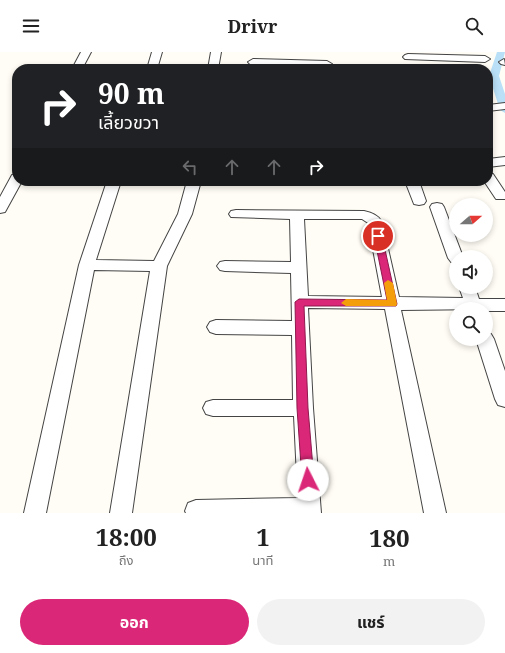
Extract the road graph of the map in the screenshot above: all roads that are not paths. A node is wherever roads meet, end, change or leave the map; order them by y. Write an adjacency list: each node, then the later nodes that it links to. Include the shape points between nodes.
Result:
1 (86, 52): 9 (street)
2 (157, 52): 10 (street)
3 (216, 52): 11 (street)
4 (326, 52): 13 (street)
5 (405, 54): 6 (street); 14 (street)
6 (484, 59)
7 (278, 61): 8 (street); 12 (street)
8 (253, 62)
9 (80, 64)
10 (153, 64)
11 (214, 64)
12 (308, 64)
13 (328, 64)
14 (410, 64)
15 (505, 161): 16 (street)
16 (493, 162)
17 (493, 184): 22 (street)
18 (13, 186): 25 (street)
19 (112, 186): 29 (street)
20 (193, 186): 30 (street, via 188,208)
21 (414, 186): 23 (street)
22 (501, 196)
23 (419, 201)
24 (438, 207): 28 (street)
25 (0, 209)
26 (236, 214): 27 (street)
27 (297, 215): 32 (street); 34 (street, via 364,215 371,218 375,222)
28 (453, 250)
29 (87, 265): 30 (street); 46 (street)
30 (159, 266): 47 (street)
31 (225, 266): 32 (street)
32 (298, 268): 33 (street)
33 (299, 302): 34 (street); 39 (street)
34 (392, 304): 36 (street); 48 (street)
35 (505, 305): 37 (street)
36 (449, 306)
37 (493, 306)
38 (216, 327): 39 (street)
39 (300, 328): 43 (street)
40 (487, 346): 41 (street)
41 (505, 399)
42 (213, 408): 43 (street)
43 (303, 408): 45 (street)
44 (196, 511): 45 (street)
45 (310, 511)
46 (35, 513)
47 (121, 513)
48 (435, 513)

